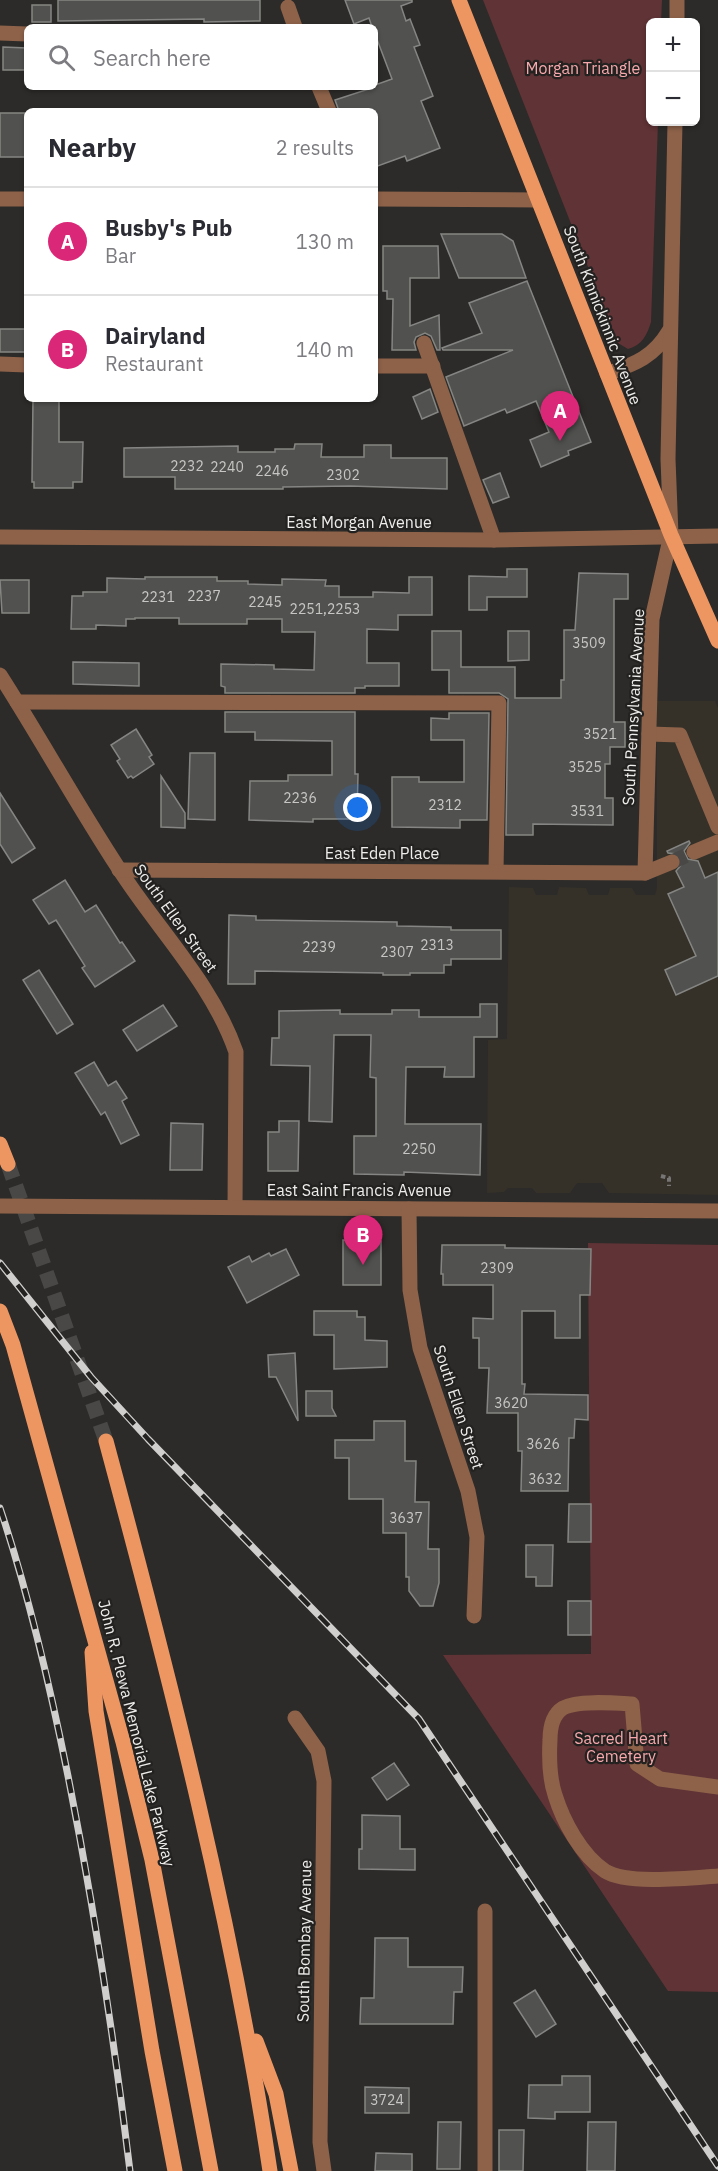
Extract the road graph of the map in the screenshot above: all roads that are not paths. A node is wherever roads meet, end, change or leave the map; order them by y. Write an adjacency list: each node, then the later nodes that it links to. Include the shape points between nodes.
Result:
1 (459, 0): 14 (main road, South Kinnickinnic Avenue)
2 (677, 0): 4 (street)
3 (288, 7): 5 (street)
4 (677, 18)
5 (294, 24)
6 (0, 33): 7 (street)
7 (24, 34)
8 (320, 90): 9 (street)
9 (328, 108)
10 (675, 126): 15 (street, South Pennsylvania Avenue)
11 (0, 199): 12 (street)
12 (24, 199)
13 (378, 199): 14 (street)
14 (538, 200): 21 (main road, South Kinnickinnic Avenue)
15 (670, 329): 21 (street, via 651,354); 22 (street, South Pennsylvania Avenue)
16 (424, 343): 20 (street)
17 (0, 364): 18 (street)
18 (24, 364)
19 (378, 366): 20 (street)
20 (433, 366): 25 (street)
21 (607, 374): 22 (main road, South Kinnickinnic Avenue)
22 (670, 535): 23 (street, East Morgan Avenue); 25 (street, East Morgan Avenue); 26 (main road, South Kinnickinnic Avenue); 29 (street, South Pennsylvania Avenue, via 652,619)
23 (718, 536)
24 (0, 537): 25 (street, East Morgan Avenue)
25 (494, 540)
26 (718, 641)
27 (0, 675): 28 (street, South Ellen Street)
28 (17, 702): 34 (street, South Ellen Street); 35 (street, via 499,703)
29 (649, 734): 30 (street, via 680,735); 36 (street, South Pennsylvania Avenue)
30 (718, 827)
31 (718, 842): 32 (street)
32 (694, 852)
33 (672, 862): 36 (street)
34 (119, 870): 35 (street, East Eden Place); 40 (street, South Ellen Street, via 211,998 236,1052)
35 (496, 872): 36 (street, East Eden Place)
36 (645, 873)
37 (0, 1144): 38 (main road)
38 (8, 1164)
39 (0, 1206): 40 (street, East Saint Francis Avenue)
40 (235, 1207): 41 (street, East Saint Francis Avenue)
41 (409, 1209): 42 (street, East Saint Francis Avenue); 45 (street, South Ellen Street, via 410,1290 420,1348 468,1491 477,1537)
42 (718, 1211)
43 (0, 1311): 46 (main road, John R. Plewa Memorial Lake Parkway)
44 (106, 1441): 51 (main road, via 150,1602)
45 (474, 1616)
46 (90, 1619): 52 (main road, via 96,1711); 53 (main road, John R. Plewa Memorial Lake Parkway, via 152,1860)
47 (295, 1718): 56 (street, South Bombay Avenue, via 318,1751 324,1780 320,2142)
48 (718, 1787): 49 (street, via 660,1779 637,1764 632,1704 564,1708 550,1728 549,1764 554,1794 586,1854 605,1871 654,1879)
49 (718, 1876)
50 (485, 1911): 57 (street)
51 (242, 2005): 54 (main road); 55 (main road, via 276,2094)
52 (175, 2171)
53 (211, 2171)
54 (270, 2171)
55 (291, 2171)
56 (324, 2171)
57 (485, 2171)

